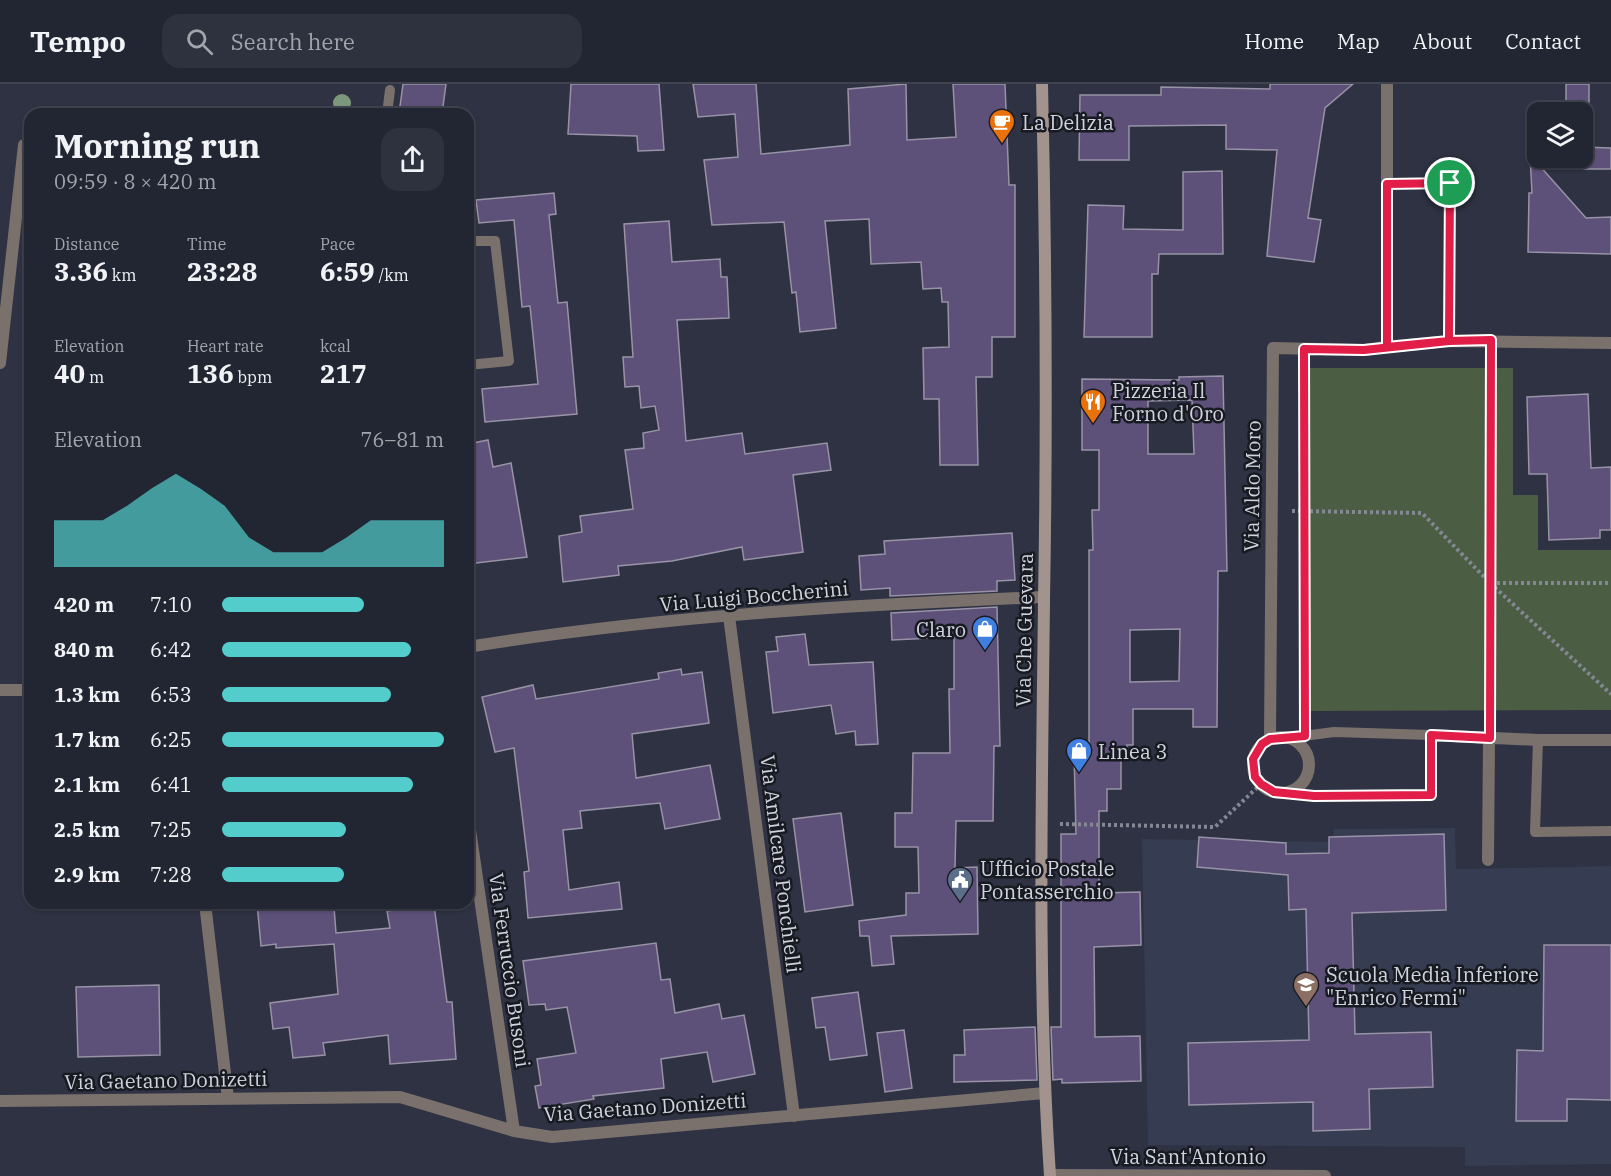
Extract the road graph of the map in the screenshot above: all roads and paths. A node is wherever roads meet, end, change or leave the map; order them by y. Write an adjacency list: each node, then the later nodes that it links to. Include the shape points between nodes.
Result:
1 (1042, 84): 19 (main road, Via Che Guevara)
2 (1387, 84): 6 (street)
3 (390, 90): 4 (lane)
4 (388, 108)
5 (24, 145): 13 (street)
6 (1387, 184): 9 (lane, via 1450,183); 11 (street)
7 (474, 241): 14 (lane, via 495,241 508,361)
8 (1491, 340): 9 (street, Via Aldo Moro); 10 (street, Via Aldo Moro); 17 (path)
9 (1449, 341): 11 (street, Via Aldo Moro)
10 (1611, 343)
11 (1387, 347): 12 (street, Via Aldo Moro)
12 (1304, 349): 15 (street, Via Aldo Moro, via 1273,348); 16 (path)
13 (0, 363)
14 (474, 364)
15 (1271, 511): 16 (path); 29 (street, Via Aldo Moro)
16 (1305, 511): 17 (path, via 1422,513); 26 (path)
17 (1490, 583): 18 (path); 24 (path); 28 (path)
18 (1611, 583)
19 (1044, 597): 20 (street, Via Luigi Boccherini); 34 (main road, Via Che Guevara)
20 (729, 616): 21 (street, Via Luigi Boccherini); 42 (street, Via Amilcare Ponchielli)
21 (474, 646)
22 (0, 690): 23 (street)
23 (24, 690)
24 (1611, 694)
25 (1431, 735): 26 (lane, via 1334,732); 28 (street); 33 (lane, via 1431,795 1314,796)
26 (1305, 736): 27 (lane)
27 (1288, 738): 29 (street); 33 (street, via 1303,748 1309,764 1303,781)
28 (1490, 738): 30 (street); 37 (street)
29 (1270, 739): 32 (street, via 1253,759 1255,777)
30 (1538, 740): 31 (street); 35 (lane, via 1536,832)
31 (1611, 740)
32 (1261, 784): 33 (street, via 1274,792); 34 (path, via 1215,827)
33 (1288, 792)
34 (1041, 824): 39 (main road, Via Che Guevara)
35 (1611, 831)
36 (474, 857): 43 (street, Via Ferruccio Busoni)
37 (1488, 860)
38 (206, 909): 40 (street)
39 (1045, 1094): 42 (street, Via Gaetano Donizetti); 44 (main road, Via Che Guevara)
40 (228, 1099): 41 (street, Via Gaetano Donizetti); 43 (street, Via Gaetano Donizetti, via 400,1097)
41 (0, 1101)
42 (794, 1116): 43 (street, Via Gaetano Donizetti, via 552,1137)
43 (514, 1131)
44 (1050, 1175): 45 (street, Via Sant'Antonio)
45 (1324, 1176)

